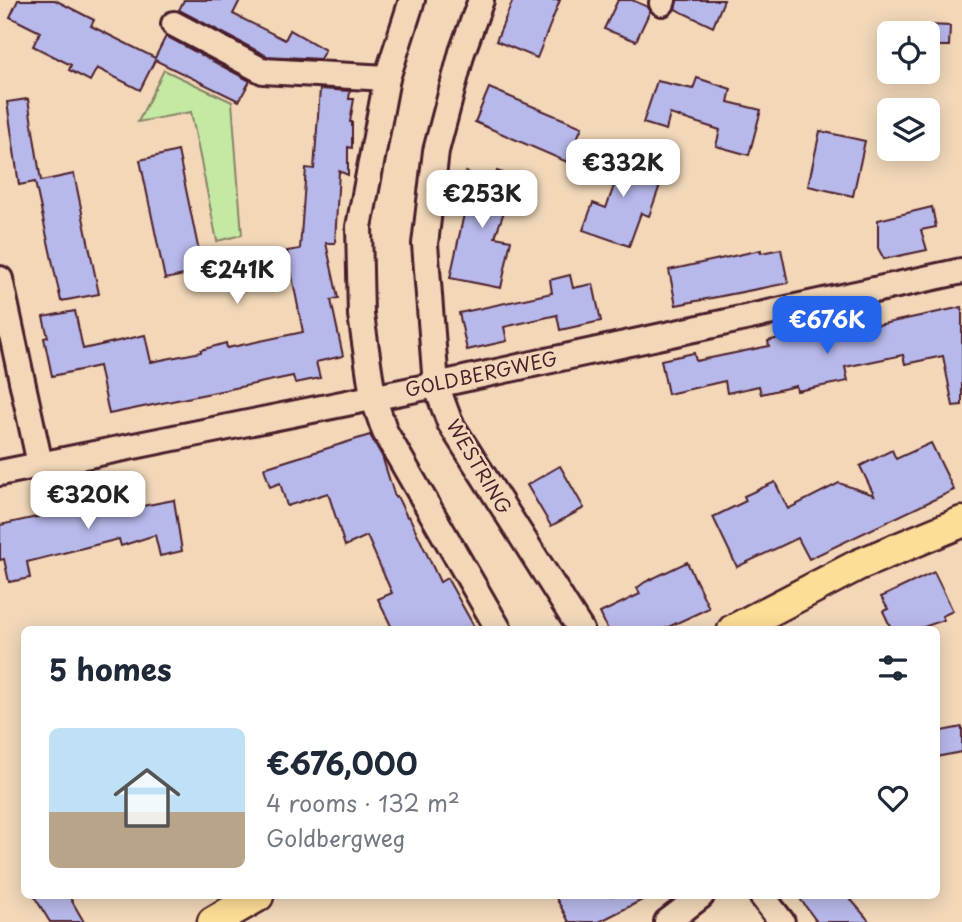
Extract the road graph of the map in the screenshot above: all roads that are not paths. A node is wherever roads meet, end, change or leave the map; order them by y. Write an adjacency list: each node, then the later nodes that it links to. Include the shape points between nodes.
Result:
1 (412, 0): 4 (street)
2 (481, 0): 7 (street, WESTRING, via 461,52 436,151 425,244)
3 (174, 24): 4 (street, via 263,71)
4 (387, 78): 8 (street, via 359,228 362,315)
5 (962, 271): 7 (street, GOLDBERGWEG)
6 (0, 279): 9 (street)
7 (436, 385): 8 (street, GOLDBERGWEG); 13 (street, WESTRING, via 450,422)
8 (373, 397): 9 (street, GOLDBERGWEG); 12 (street, via 385,432)
9 (40, 464): 10 (street, GOLDBERGWEG)
10 (0, 473)
11 (962, 522): 14 (main road, via 858,565)
12 (497, 626)
13 (578, 626)
14 (741, 626)
15 (253, 899): 18 (main road)
16 (764, 899): 20 (street)
17 (695, 905): 19 (street)
18 (223, 919)
19 (667, 922)
20 (782, 922)

